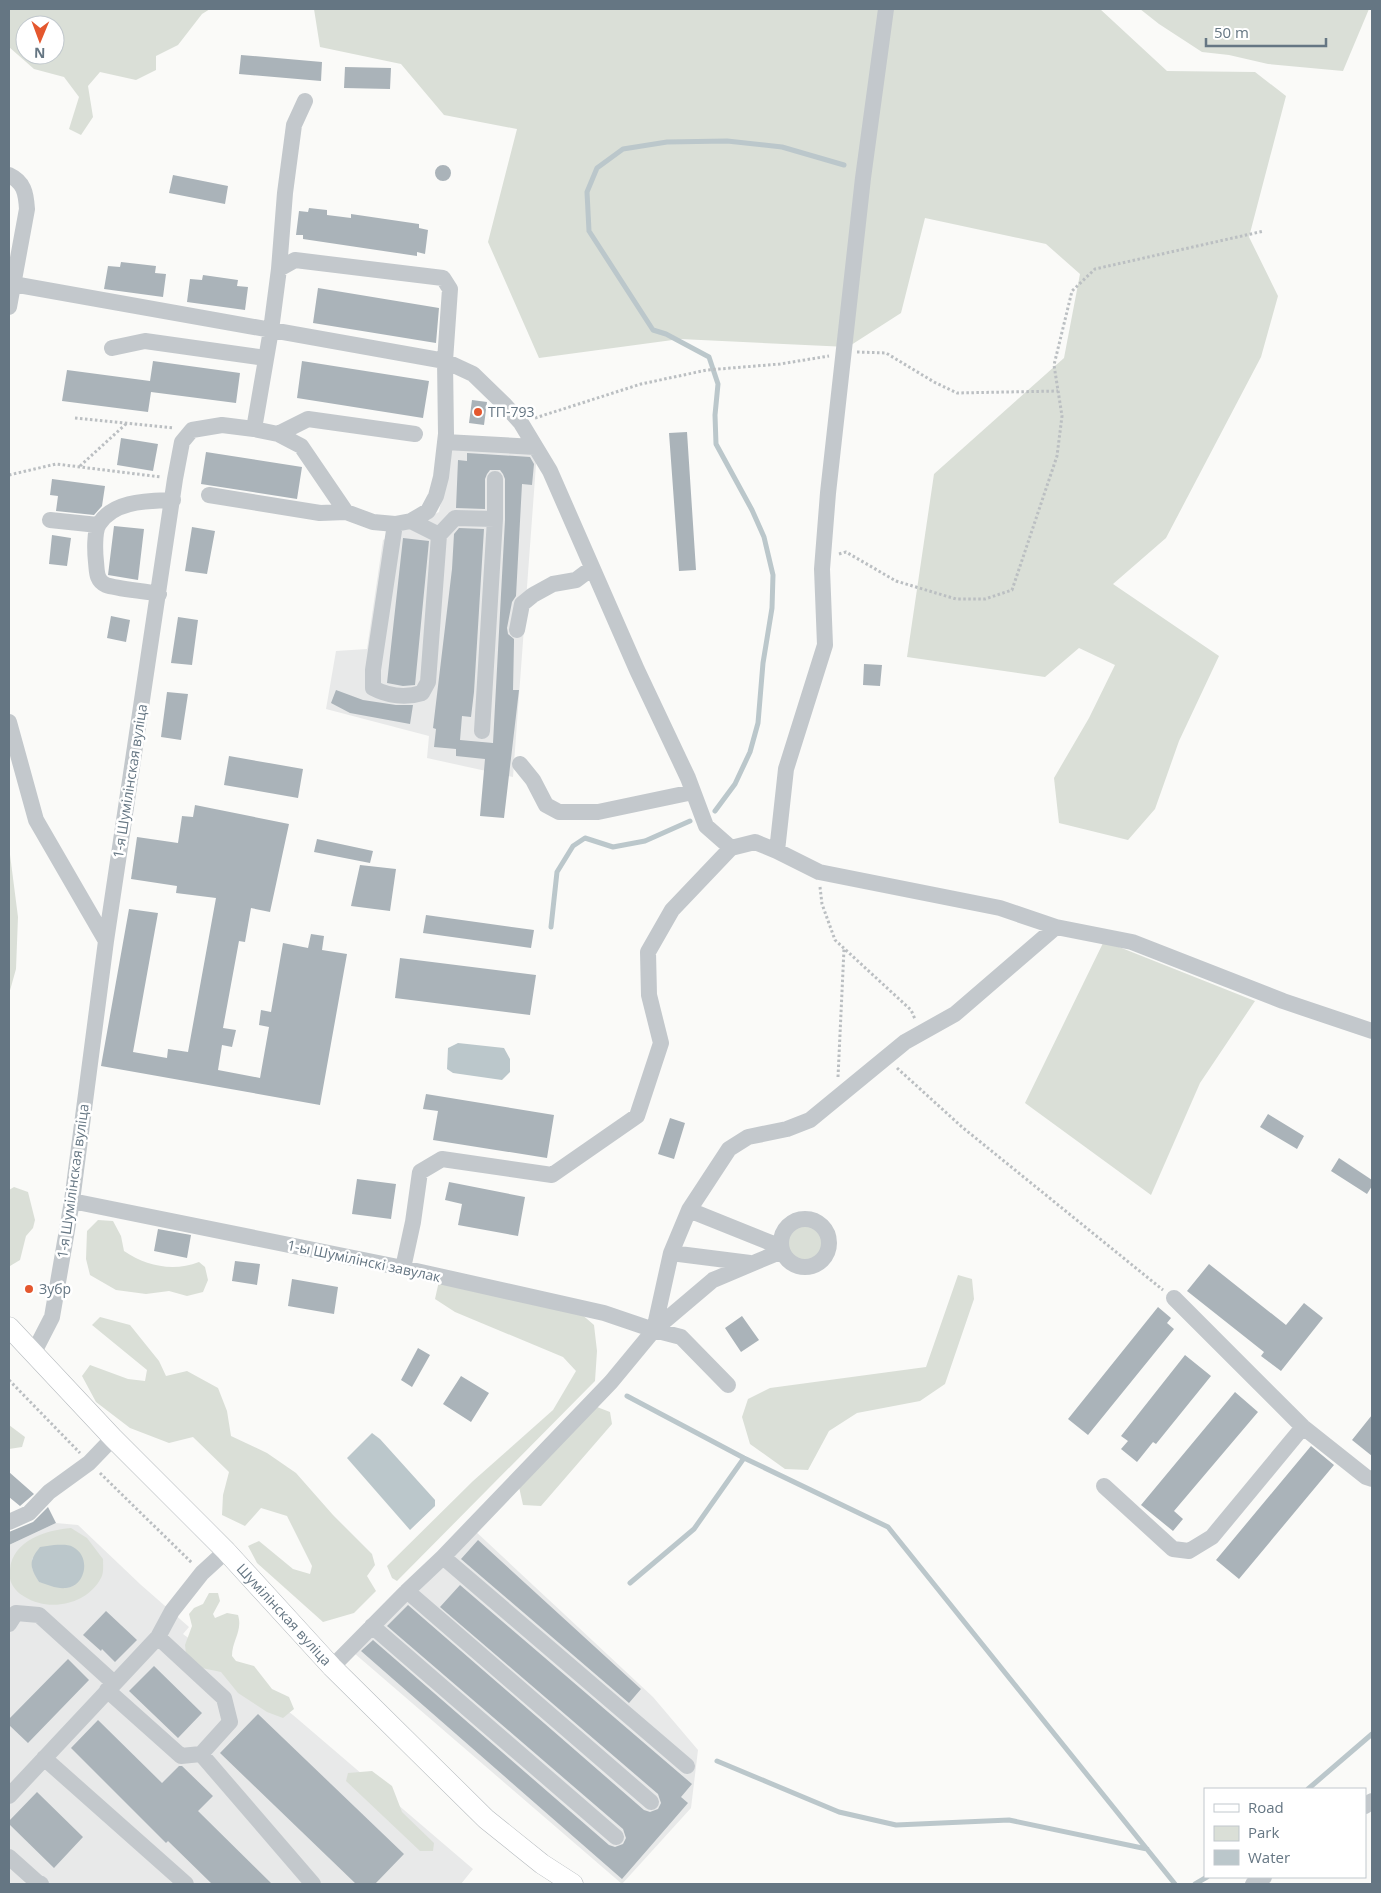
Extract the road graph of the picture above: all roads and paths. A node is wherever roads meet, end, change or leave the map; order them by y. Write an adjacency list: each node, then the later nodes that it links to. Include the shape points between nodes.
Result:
1 (886, 9): 10 (street)
2 (305, 101): 5 (street, via 294,125 284,193)
3 (9, 175): 6 (street, via 18,180 26,193 27,209)
4 (1264, 231): 13 (path, via 1095,269 1072,292 1054,365)
5 (279, 269): 8 (street); 12 (street, via 295,260 444,278 450,289)
6 (13, 284): 7 (street); 8 (street)
7 (9, 307)
8 (271, 330): 11 (street); 12 (street)
9 (112, 348): 11 (street, via 145,340)
10 (842, 354): 13 (path, via 862,351 886,353 957,393); 16 (path, via 780,364 719,368 641,384); 36 (street)
11 (266, 358): 17 (street)
12 (445, 361): 16 (street, via 473,374); 21 (street)
13 (1058, 391): 36 (path, via 1062,416 1058,456 1012,590 985,599 956,599 896,581 846,552 833,555)
14 (75, 418): 15 (path)
15 (126, 423): 18 (path); 23 (path)
16 (521, 423): 22 (street)
17 (254, 429): 18 (street, via 222,425); 19 (street)
18 (192, 430): 25 (street, 1-я Шумілінская вуліца, via 182,442)
19 (278, 434): 20 (street, via 308,420); 29 (street, via 301,446)
20 (415, 434)
21 (445, 442): 22 (street); 32 (street, via 436,496 428,511)
22 (535, 447): 35 (street, via 550,471)
23 (80, 467): 24 (path, via 56,464); 25 (path)
24 (9, 475)
25 (175, 479): 28 (street, 1-я Шумілінская вуліца)
26 (495, 480): 30 (street)
27 (209, 495): 29 (street, via 320,513)
28 (173, 500): 33 (street, via 143,501 122,506); 37 (street, 1-я Шумілінская вуліца)
29 (346, 512): 32 (street, via 374,522)
30 (495, 519): 34 (street, via 455,518); 40 (street)
31 (50, 520): 33 (street)
32 (403, 522): 34 (street); 34 (street, via 373,670 373,688 381,692 409,696 422,693 428,682)
33 (98, 525): 37 (street, via 95,548 97,577 104,584)
34 (439, 535)
35 (592, 568): 38 (street, via 576,580 554,584 522,604); 42 (street)
36 (822, 569): 44 (street, via 825,645 786,769)
37 (159, 594): 47 (street, 1-я Шумілінская вуліца)
38 (517, 630)
39 (9, 722): 47 (street, via 36,820)
40 (482, 731)
41 (520, 764): 42 (street, via 546,805 559,812 598,812)
42 (693, 792): 43 (street, via 706,826)
43 (731, 848): 44 (street, via 754,842); 57 (street, via 672,910 648,952 649,995 661,1043 637,1116 552,1175 442,1159 420,1172)
44 (777, 851): 45 (street)
45 (819, 872): 46 (street, via 1000,908); 48 (path, via 822,904 836,940)
46 (1056, 927): 49 (street, via 1132,942 1283,1001); 50 (street, via 955,1014)
47 (106, 941): 53 (street, 1-я Шумілінская вуліца)
48 (844, 948): 50 (path, via 911,1010); 52 (path)
49 (1372, 1031)
50 (920, 1034): 51 (street)
51 (886, 1058): 52 (street); 58 (path, via 962,1127)
52 (837, 1098): 54 (street, via 810,1120 787,1129 748,1137 729,1149)
53 (72, 1201): 57 (street, 1-ы Шумілінскі завулак); 61 (street, 1-я Шумілінская вуліца, via 52,1317)
54 (689, 1210): 55 (street); 56 (street, via 782,1249)
55 (671, 1253): 56 (street); 60 (street)
56 (752, 1264): 60 (street, via 713,1280)
57 (404, 1268): 60 (street, 1-ы Шумілінскі завулак, via 604,1313)
58 (1174, 1298): 64 (street)
59 (9, 1327): 61 (main road, Шумілінская вуліца)
60 (654, 1330): 63 (street, 1-ы Шумілінскі завулак, via 681,1337); 71 (street, via 611,1382)
61 (34, 1352): 65 (main road, Шумілінская вуліца)
62 (9, 1380): 66 (path)
63 (728, 1385)
64 (1303, 1427): 67 (street); 68 (street, via 1212,1537 1189,1551 1173,1549)
65 (113, 1438): 66 (street); 70 (main road, Шумілінская вуліца)
66 (90, 1463): 69 (street, via 48,1492 29,1512); 72 (path)
67 (1372, 1479)
68 (1104, 1486)
69 (9, 1522)
70 (226, 1551): 72 (street); 77 (main road, Шумілінская вуліца)
71 (444, 1557): 73 (street); 81 (street)
72 (202, 1572): 76 (street, via 172,1611)
73 (408, 1591): 75 (street); 83 (street)
74 (9, 1624): 78 (street, via 16,1614 39,1615)
75 (372, 1626): 77 (street); 84 (street)
76 (158, 1637): 78 (street); 79 (street, via 224,1698 230,1722)
77 (332, 1667): 89 (main road, Шумілінская вуліца, via 486,1819 542,1864)
78 (110, 1687): 79 (street, via 181,1756); 80 (street)
79 (201, 1754): 88 (street)
80 (44, 1758): 82 (street); 87 (street)
81 (687, 1766)
82 (9, 1796)
83 (651, 1802)
84 (616, 1837)
85 (9, 1857): 86 (street)
86 (42, 1884)
87 (186, 1884)
88 (313, 1884)
89 (573, 1884)

